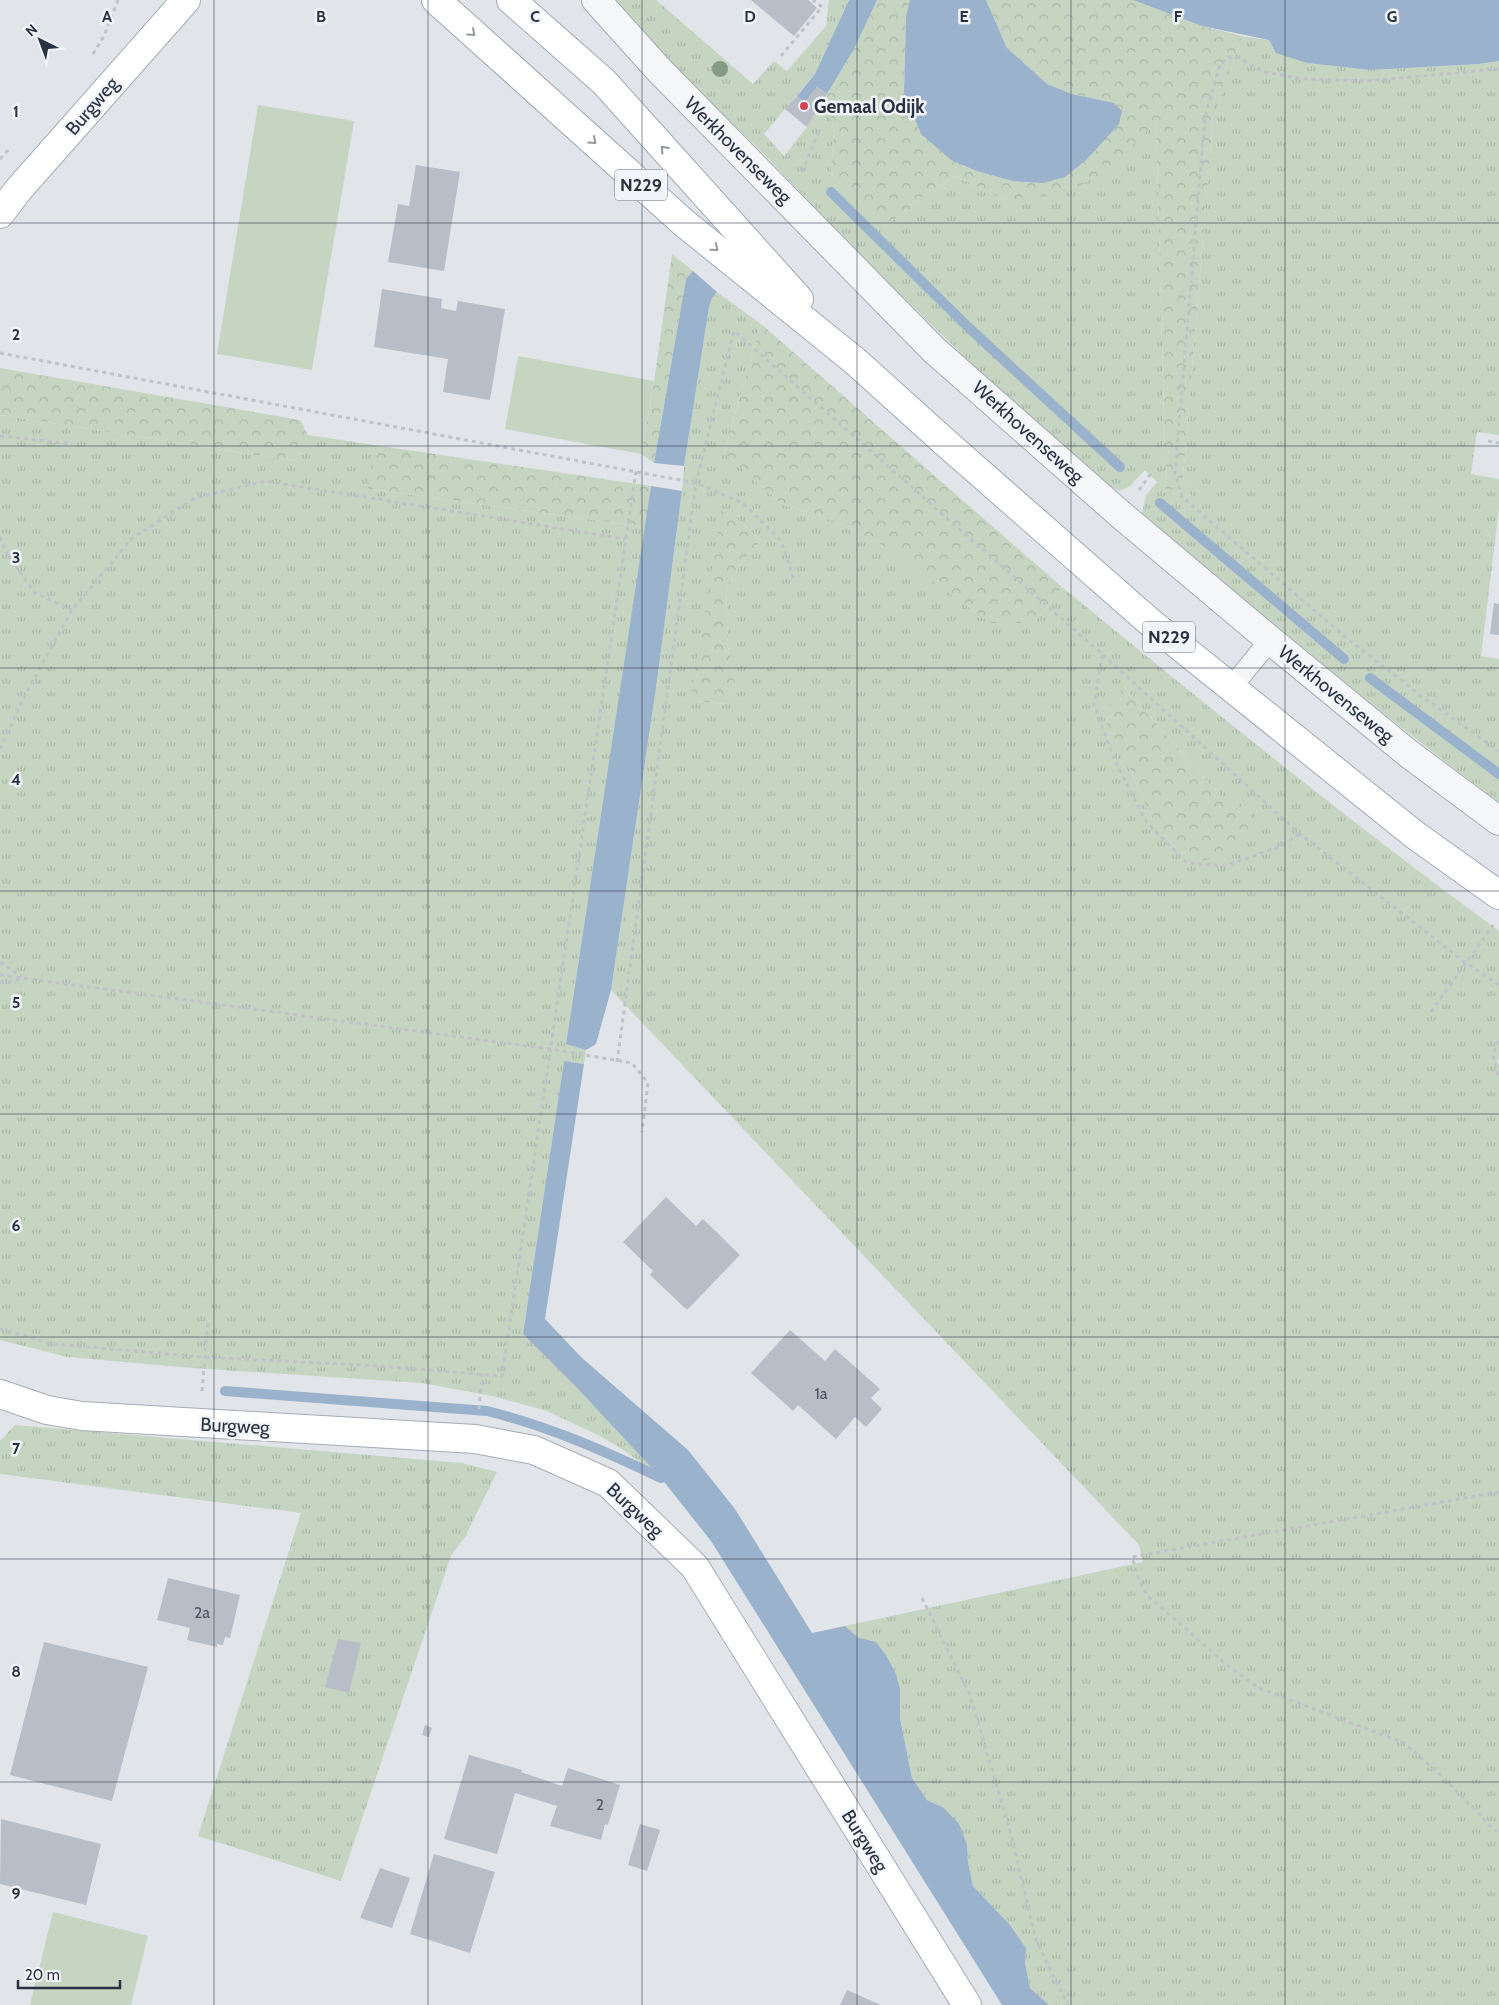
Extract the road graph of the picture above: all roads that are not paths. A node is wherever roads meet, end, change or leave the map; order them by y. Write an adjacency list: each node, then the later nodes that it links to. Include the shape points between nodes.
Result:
1 (186, 0): 5 (main road, Burgweg)
2 (436, 0): 6 (main road, N229, one-way to 6, via 684,223)
3 (511, 0): 6 (main road, N229, one-way to 3, via 604,82)
4 (596, 0): 7 (street, Werkhovenseweg, via 659,70 934,350 1120,514)
5 (0, 214)
6 (855, 361): 8 (main road, N229, via 1151,623)
7 (1270, 640): 8 (lane); 9 (street, Werkhovenseweg, via 1409,754)
8 (1232, 688): 10 (main road, N229, via 1414,835)
9 (1499, 821)
10 (1499, 895)
11 (0, 1394): 12 (main road, Burgweg, via 47,1410 82,1416 475,1439 534,1450 608,1483 695,1567)
12 (967, 2005)

